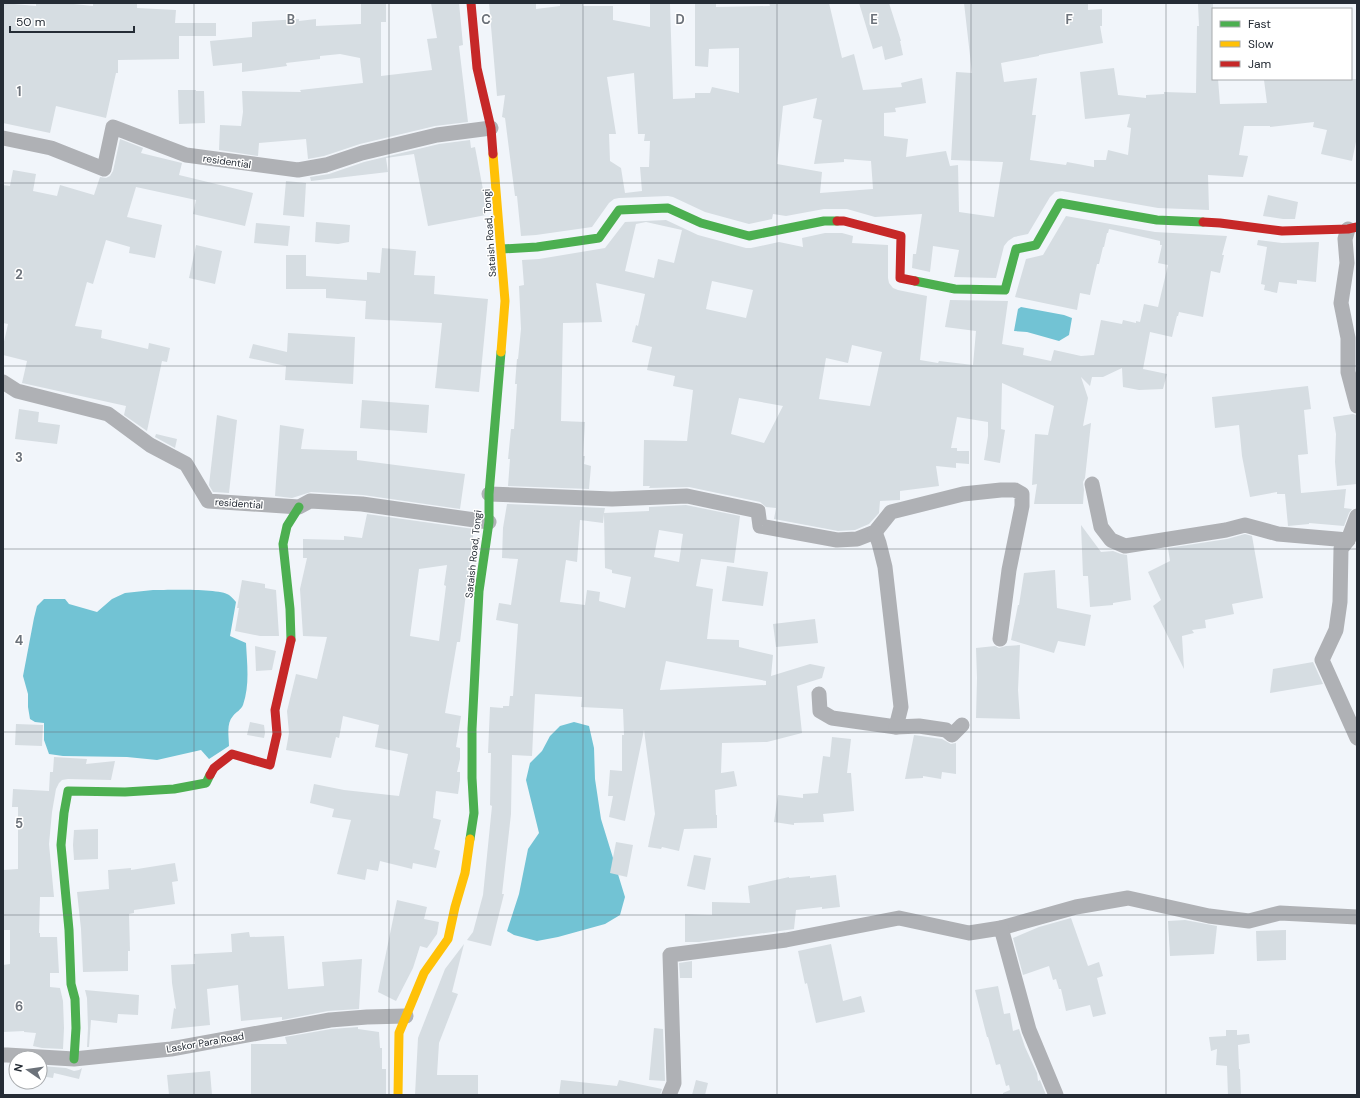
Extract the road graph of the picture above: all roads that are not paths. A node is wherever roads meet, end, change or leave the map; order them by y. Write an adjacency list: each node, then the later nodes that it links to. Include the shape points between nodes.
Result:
1 (470, 3): 2 (street, Sataish Road, Tongi, via 477,68)
2 (492, 128): 3 (street, residential, via 437,135 298,170 186,155 113,127 104,169 51,148); 5 (street, Sataish Road, Tongi)
3 (3, 138)
4 (1353, 228): 5 (street, via 1282,231 1220,223 1157,220 1060,203 1036,246 1016,249 1005,290 955,289 900,278 901,236 844,221 824,221 749,236 701,223 668,208 619,210 599,238); 7 (street, via 1345,239 1347,262 1341,303 1348,338 1348,372)
5 (502, 249): 9 (street, Sataish Road, Tongi, via 505,301)
6 (3, 382): 10 (street, residential, via 17,392 108,414 150,445 186,464 208,501)
7 (1357, 406)
8 (1092, 484): 14 (street, via 1101,527 1111,540 1125,546 1245,525 1278,534)
9 (489, 494): 12 (street, Sataish Road, Tongi); 13 (street, via 612,499 687,496 758,510 760,526 837,540 857,538)
10 (299, 507): 12 (street, residential, via 310,501 362,504); 24 (street, via 287,526 283,544 292,642 275,710 277,734 270,765 232,754 214,768 206,783 125,792 68,791 61,845 71,984 75,999)
11 (1357, 516): 14 (street)
12 (489, 522): 22 (street, Sataish Road, Tongi, via 479,591 472,729 474,813 465,873 448,939 424,972)
13 (875, 532): 15 (street, via 891,512 963,494 1001,490 1015,490 1022,494); 18 (street, via 885,568 901,707)
14 (1348, 540): 19 (street, via 1341,549 1340,602 1336,630 1322,660)
15 (1000, 639)
16 (819, 694): 18 (street, via 820,711 832,718)
17 (962, 724): 18 (street, via 952,735 946,730 919,726)
18 (896, 727)
19 (1357, 738)
20 (1357, 917): 21 (street, via 1280,913 1249,921 1209,916 1128,898 1076,907)
21 (1001, 928): 26 (street, via 969,933 899,918 786,940 670,955 674,1083); 27 (street, via 1028,1030)
22 (406, 1016): 24 (street, Laskor Para Road, via 330,1020 171,1049); 25 (street, Sataish Road, Tongi, via 399,1033)
23 (3, 1055): 24 (street, Laskor Para Road)
24 (74, 1059)
25 (398, 1095)
26 (669, 1095)
27 (1056, 1095)

